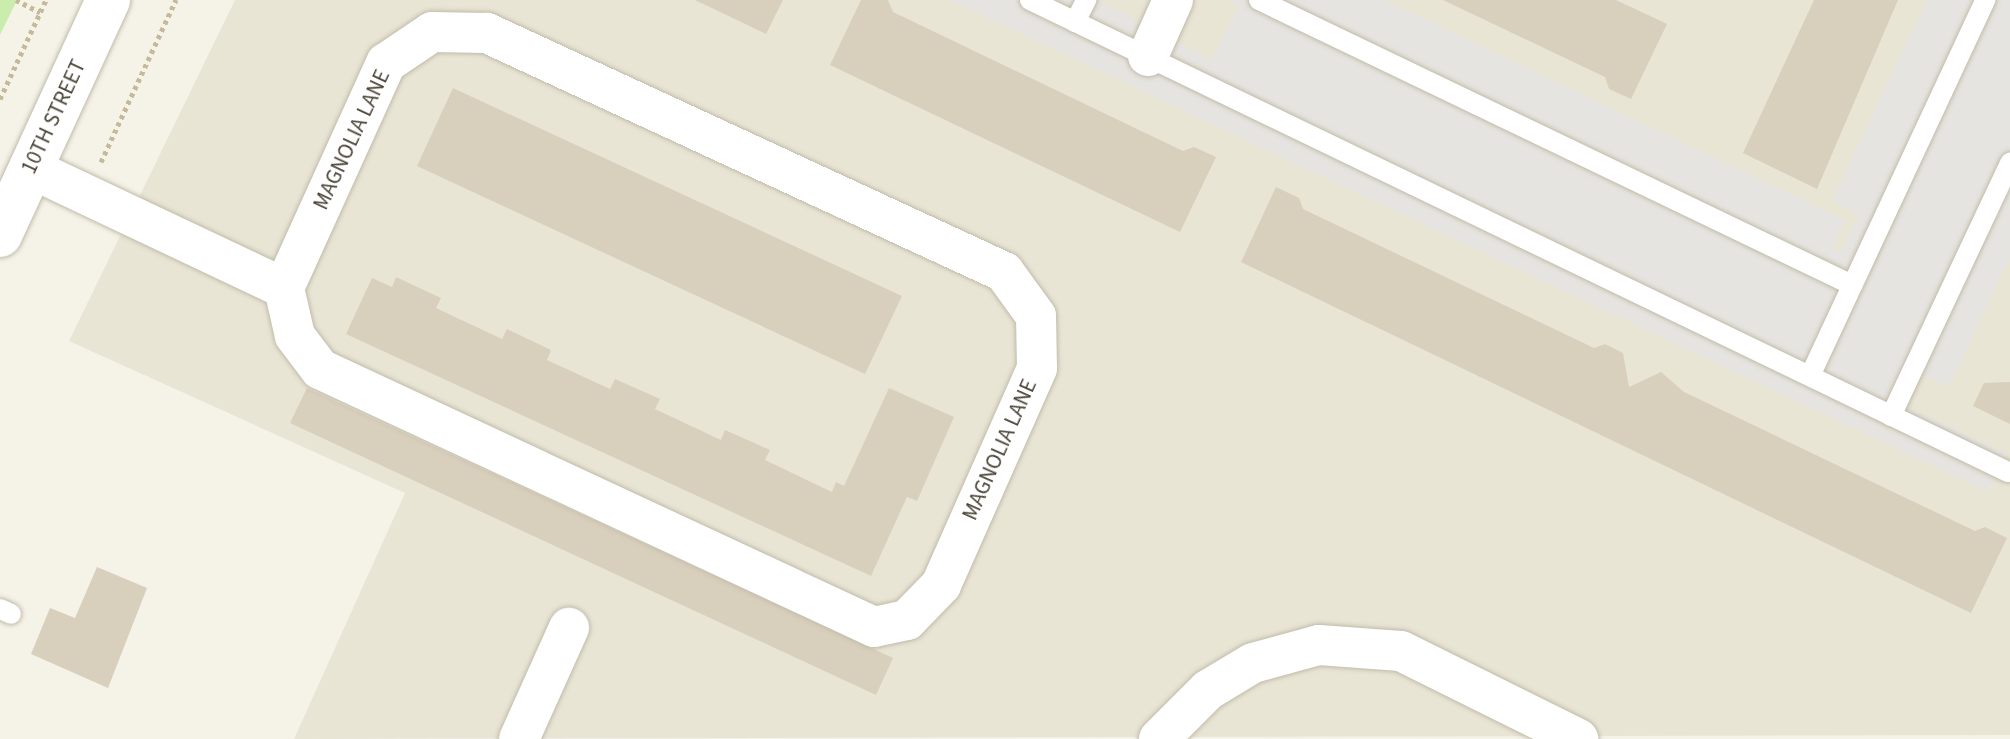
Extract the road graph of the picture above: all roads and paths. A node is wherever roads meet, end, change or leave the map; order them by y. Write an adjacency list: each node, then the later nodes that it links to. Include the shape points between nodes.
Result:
1 (16, 0): 10 (path)
2 (46, 0): 10 (path)
3 (108, 0): 15 (street, 10TH STREET)
4 (176, 0): 16 (path)
5 (1030, 0): 11 (lane)
6 (1086, 0): 11 (lane)
7 (1173, 0): 12 (street)
8 (1259, 0): 18 (lane)
9 (1985, 0): 18 (lane)
10 (40, 12): 13 (path)
11 (1075, 22): 12 (lane)
12 (1148, 56): 20 (lane)
13 (0, 99)
14 (2010, 163): 21 (lane)
15 (30, 168): 17 (street, 10TH STREET); 19 (street)
16 (94, 176)
17 (0, 235)
18 (1852, 285): 20 (lane)
19 (284, 288): 19 (street, MAGNOLIA LANE, via 295,336 320,369 874,627 907,620 941,585 1037,368 1036,316 1004,272 487,33 432,32 386,63)
20 (1810, 376): 21 (lane)
21 (1891, 416): 22 (lane)
22 (2008, 472)
23 (569, 628): 24 (street)
24 (519, 739)
25 (1159, 739): 26 (street, via 1208,690 1253,663 1319,645 1401,651)
26 (1578, 739)

